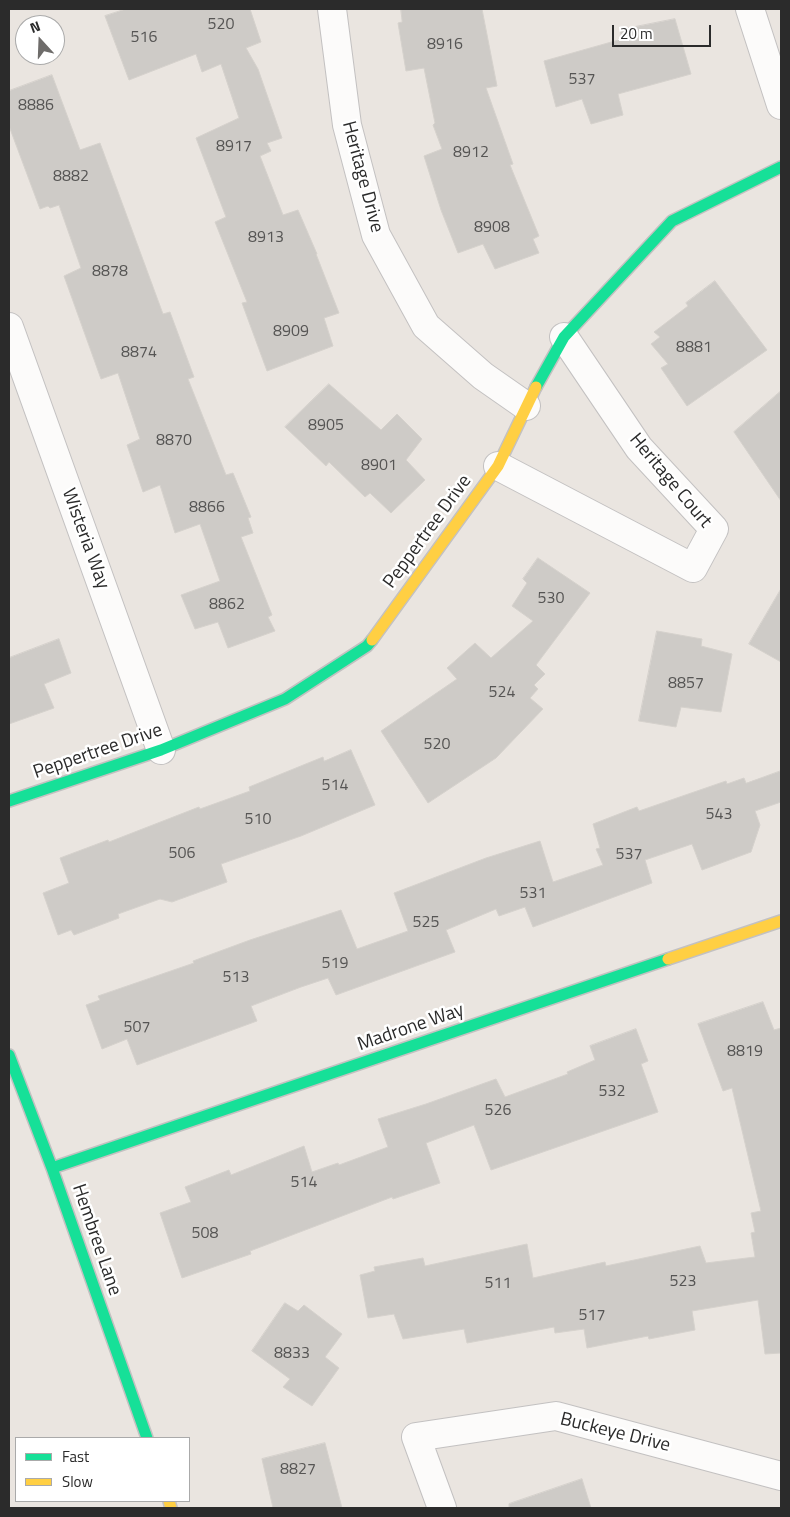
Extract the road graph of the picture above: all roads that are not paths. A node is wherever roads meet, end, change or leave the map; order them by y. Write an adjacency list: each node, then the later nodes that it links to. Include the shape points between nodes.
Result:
1 (332, 9): 7 (street, Heritage Drive, via 347,125 376,236 426,326 483,376)
2 (750, 9): 3 (street)
3 (781, 105)
4 (781, 167): 6 (street, Peppertree Drive, via 672,221)
5 (9, 327): 9 (street, Wisteria Way)
6 (564, 337): 7 (street, Peppertree Drive); 8 (street, Heritage Court, via 639,448 714,529 693,568)
7 (526, 406): 8 (street, Peppertree Drive)
8 (498, 466): 9 (street, Peppertree Drive, via 367,646 285,699)
9 (161, 750): 10 (street, Peppertree Drive)
10 (9, 801)
11 (781, 921): 13 (street, Madrone Way)
12 (9, 1055): 13 (street, Hembree Lane)
13 (52, 1168): 14 (street, Hembree Lane)
14 (147, 1437)
15 (781, 1476): 16 (street, Buckeye Drive, via 556,1416 416,1437)
16 (442, 1508)

